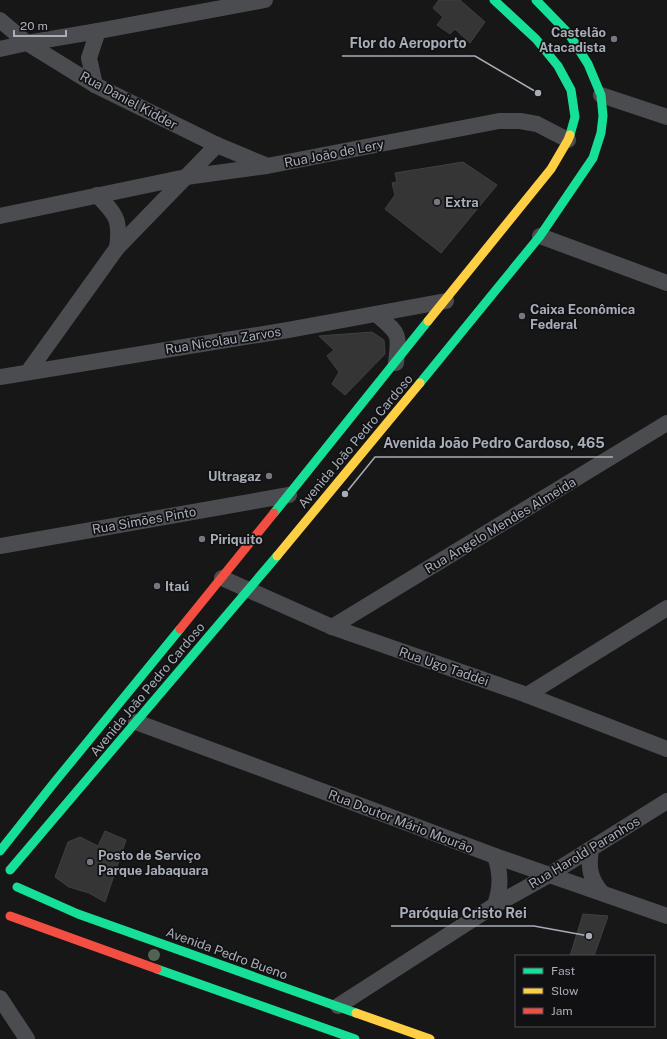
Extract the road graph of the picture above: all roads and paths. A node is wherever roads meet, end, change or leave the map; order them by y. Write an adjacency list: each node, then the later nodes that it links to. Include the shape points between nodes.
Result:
1 (265, 0): 5 (street)
2 (494, 0): 11 (main road, Avenida João Pedro Cardoso, via 536,39 558,66 571,90 575,117)
3 (536, 0): 9 (main road, Avenida João Pedro Cardoso, via 569,34 588,64)
4 (0, 20): 6 (street, Rua Daniel Kidder)
5 (98, 31): 6 (street); 8 (street, via 89,58)
6 (27, 42): 7 (street); 8 (street, Rua Daniel Kidder)
7 (0, 49)
8 (95, 85): 12 (street, Rua Daniel Kidder)
9 (601, 95): 10 (street); 17 (main road, Avenida João Pedro Cardoso, via 603,116 594,158)
10 (667, 117)
11 (568, 140): 13 (street, Rua João de Lery, via 537,124 499,121); 20 (main road, Avenida João Pedro Cardoso, via 551,169)
12 (217, 145): 13 (street, Rua Daniel Kidder); 14 (street)
13 (267, 166): 14 (street, Rua João de Lery)
14 (186, 177): 15 (street, Rua João de Lery); 18 (street)
15 (97, 195): 16 (street, Rua João de Lery); 18 (street, via 115,215 119,233)
16 (0, 216)
17 (540, 236): 19 (street); 29 (main road, Avenida João Pedro Cardoso)
18 (117, 248): 23 (street)
19 (667, 283)
20 (446, 301): 21 (street, Rua Nicolau Zarvos); 22 (main road, Avenida João Pedro Cardoso)
21 (376, 314): 22 (street, via 396,332); 23 (street, Rua Nicolau Zarvos)
22 (396, 363): 26 (main road, Avenida João Pedro Cardoso)
23 (28, 372): 24 (street, Rua Nicolau Zarvos)
24 (0, 377)
25 (667, 423): 31 (street, Rua Angelo Mendes Almeida)
26 (289, 495): 27 (street, Rua Simões Pinto); 28 (main road, Avenida João Pedro Cardoso)
27 (1, 546)
28 (222, 578): 29 (street, Rua Ugo Taddei); 37 (main road, Avenida João Pedro Cardoso)
29 (249, 590): 31 (street, Rua Ugo Taddei); 33 (main road, Avenida João Pedro Cardoso)
30 (667, 608): 32 (street)
31 (332, 627): 32 (street, Rua Ugo Taddei)
32 (527, 695): 34 (street, Rua Ugo Taddei)
33 (136, 722): 38 (street, Rua Doutor Mário Mourão); 40 (main road, Avenida João Pedro Cardoso, via 8,868)
34 (667, 749)
35 (667, 800): 36 (street, Rua Harold Paranhos)
36 (591, 849): 39 (street, Rua Harold Paranhos); 41 (street, via 590,873 594,884)
37 (0, 851)
38 (495, 856): 39 (street, Rua Doutor Mário Mourão); 43 (street, via 500,890)
39 (549, 875): 41 (street, Rua Doutor Mário Mourão); 43 (street, Rua Harold Paranhos)
40 (17, 887): 42 (main road); 47 (main road, Avenida Pedro Bueno, via 78,914)
41 (602, 893): 45 (street, Rua Doutor Mário Mourão)
42 (17, 897)
43 (495, 905): 47 (street, Rua Harold Paranhos)
44 (15, 907): 49 (main road, via 8,919)
45 (667, 916)
46 (0, 998): 48 (street)
47 (338, 1006): 50 (main road, Avenida Pedro Bueno)
48 (27, 1039)
49 (355, 1039)
50 (430, 1039)

